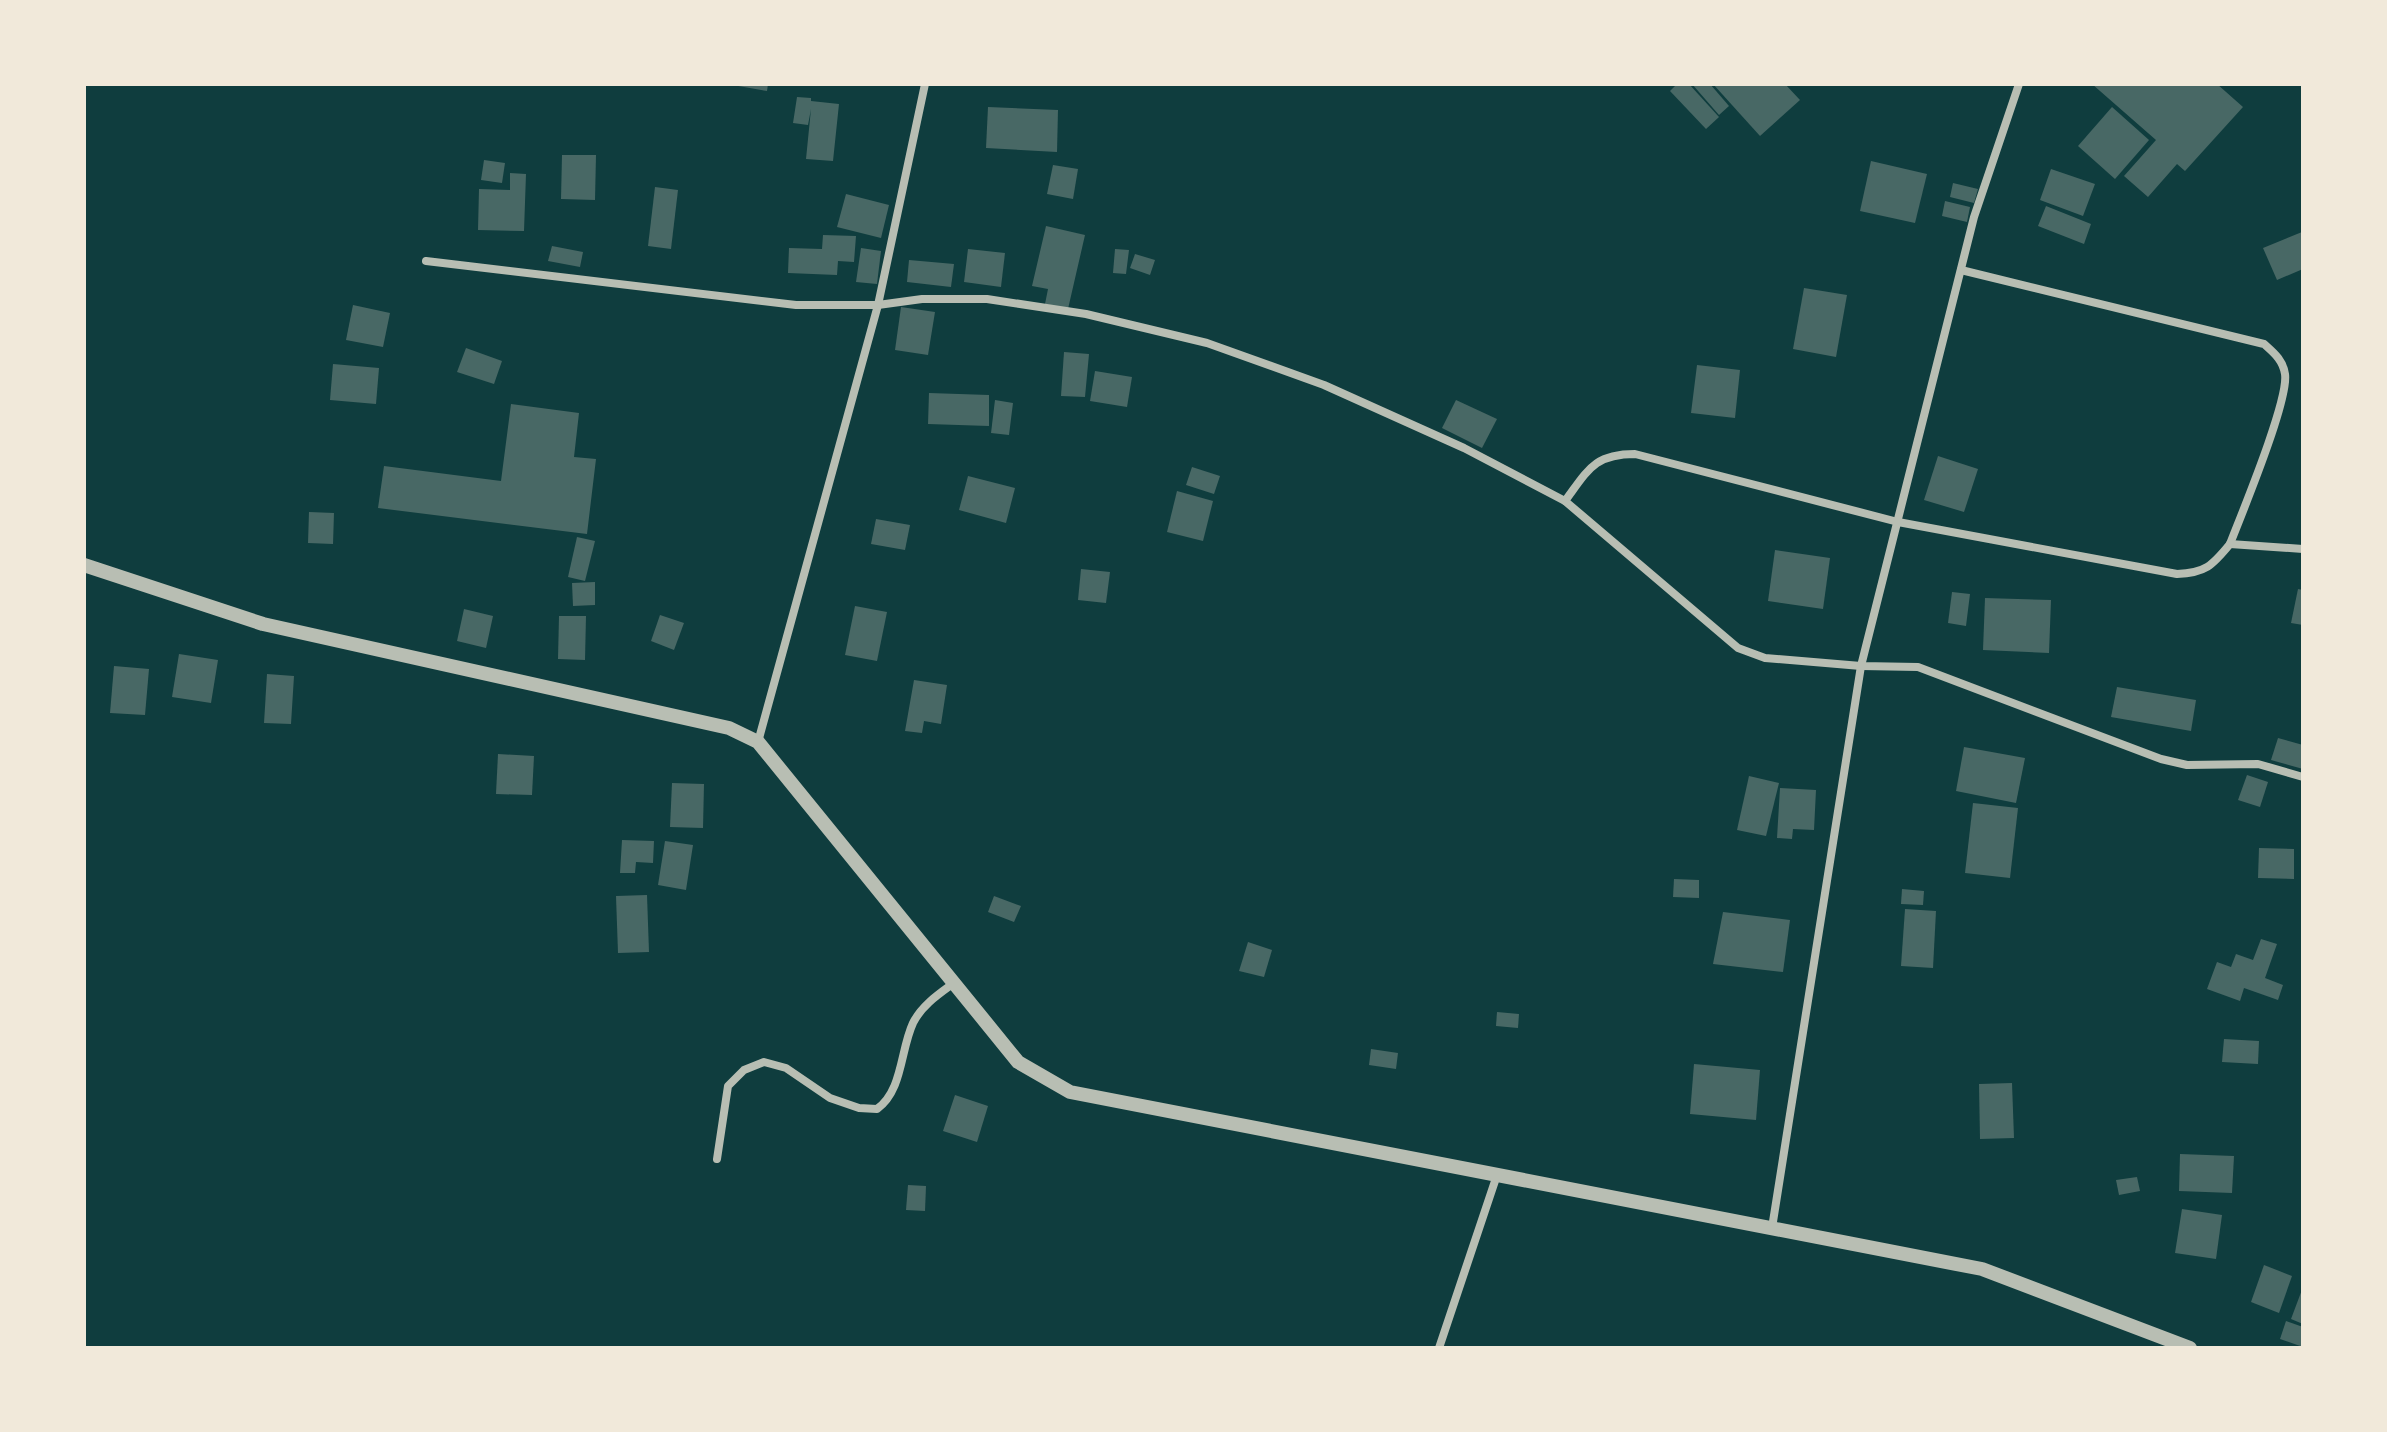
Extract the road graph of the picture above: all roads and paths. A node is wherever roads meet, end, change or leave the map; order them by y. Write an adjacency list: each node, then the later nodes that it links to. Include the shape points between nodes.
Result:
1 (925, 84): 5 (street)
2 (2019, 84): 4 (street)
3 (426, 261): 5 (street, via 796,305)
4 (1961, 270): 7 (street); 8 (street, via 2264,344 2279,358 2286,375 2282,400)
5 (878, 305): 6 (street, via 987,299 1086,314 1207,343 1324,385); 12 (street)
6 (1565, 501): 7 (street, via 1599,459 1635,454); 11 (street, via 1738,648 1765,658)
7 (1898, 522): 8 (street, via 2177,574 2197,573); 11 (street)
8 (2230, 544): 9 (street)
9 (2303, 549)
10 (84, 565): 12 (street, via 263,624 729,728)
11 (1861, 666): 13 (street, via 1918,667 2161,759 2258,764); 17 (street)
12 (758, 742): 14 (street)
13 (2303, 777)
14 (954, 983): 15 (street, via 929,1002 914,1023 884,1104 859,1108 830,1098 786,1068 764,1062 744,1070 728,1086); 16 (street, via 1018,1062 1070,1092)
15 (717, 1159)
16 (1497, 1175): 17 (street); 19 (street)
17 (1772, 1228): 18 (street, via 1982,1269)
18 (2163, 1343): 20 (street)
19 (1439, 1348)
20 (2190, 1348)

